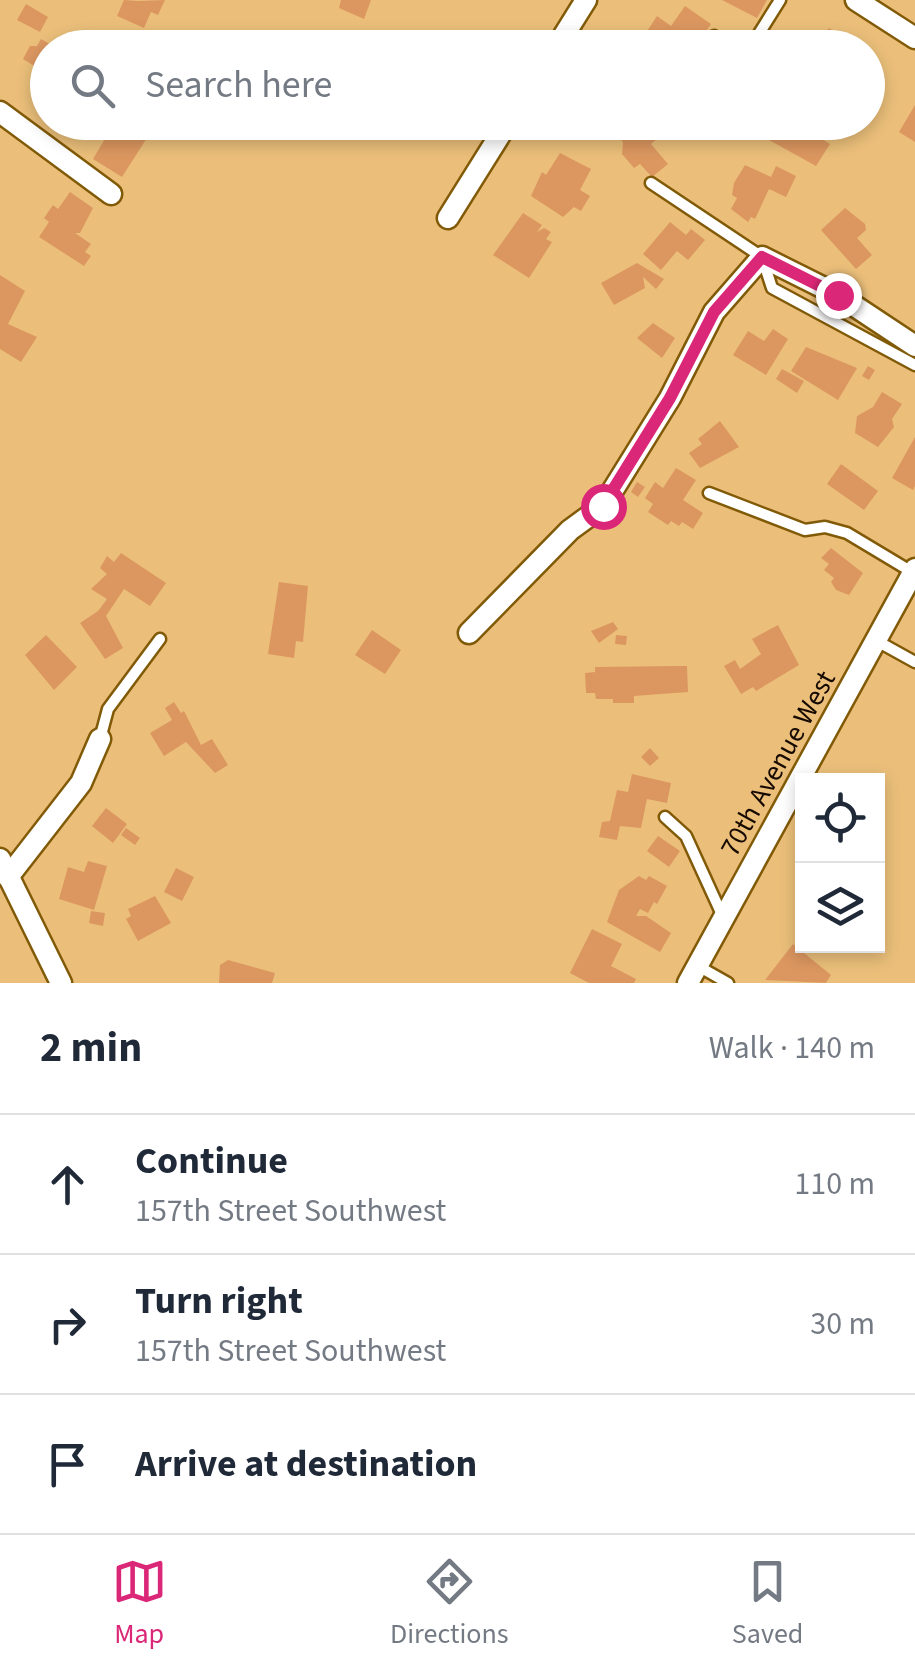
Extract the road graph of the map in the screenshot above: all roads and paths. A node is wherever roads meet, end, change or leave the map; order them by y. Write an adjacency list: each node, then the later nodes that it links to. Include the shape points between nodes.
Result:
1 (586, 0): 4 (street)
2 (780, 0): 5 (lane)
3 (856, 0): 6 (street)
4 (567, 30)
5 (761, 30)
6 (915, 38)
7 (0, 112): 8 (street)
8 (30, 134)
9 (38, 140): 12 (street)
10 (497, 140): 13 (street)
11 (651, 183): 14 (lane)
12 (111, 194)
13 (448, 218)
14 (762, 257): 15 (street, via 838,295); 16 (lane, via 772,288); 19 (street, via 714,312 603,506 570,530)
15 (915, 346)
16 (915, 365)
17 (708, 493): 18 (lane, via 805,530 824,526 848,533)
18 (914, 571): 21 (street, 70th Avenue West)
19 (468, 633)
20 (160, 638): 23 (lane, via 108,709)
21 (876, 640): 22 (lane); 26 (street, 70th Avenue West)
22 (915, 662)
23 (100, 739): 25 (street, via 81,783)
24 (665, 817): 26 (lane, via 686,836)
25 (4, 868): 28 (street)
26 (724, 918): 27 (street, 70th Avenue West)
27 (692, 974): 29 (lane)
28 (61, 983)
29 (728, 983)

